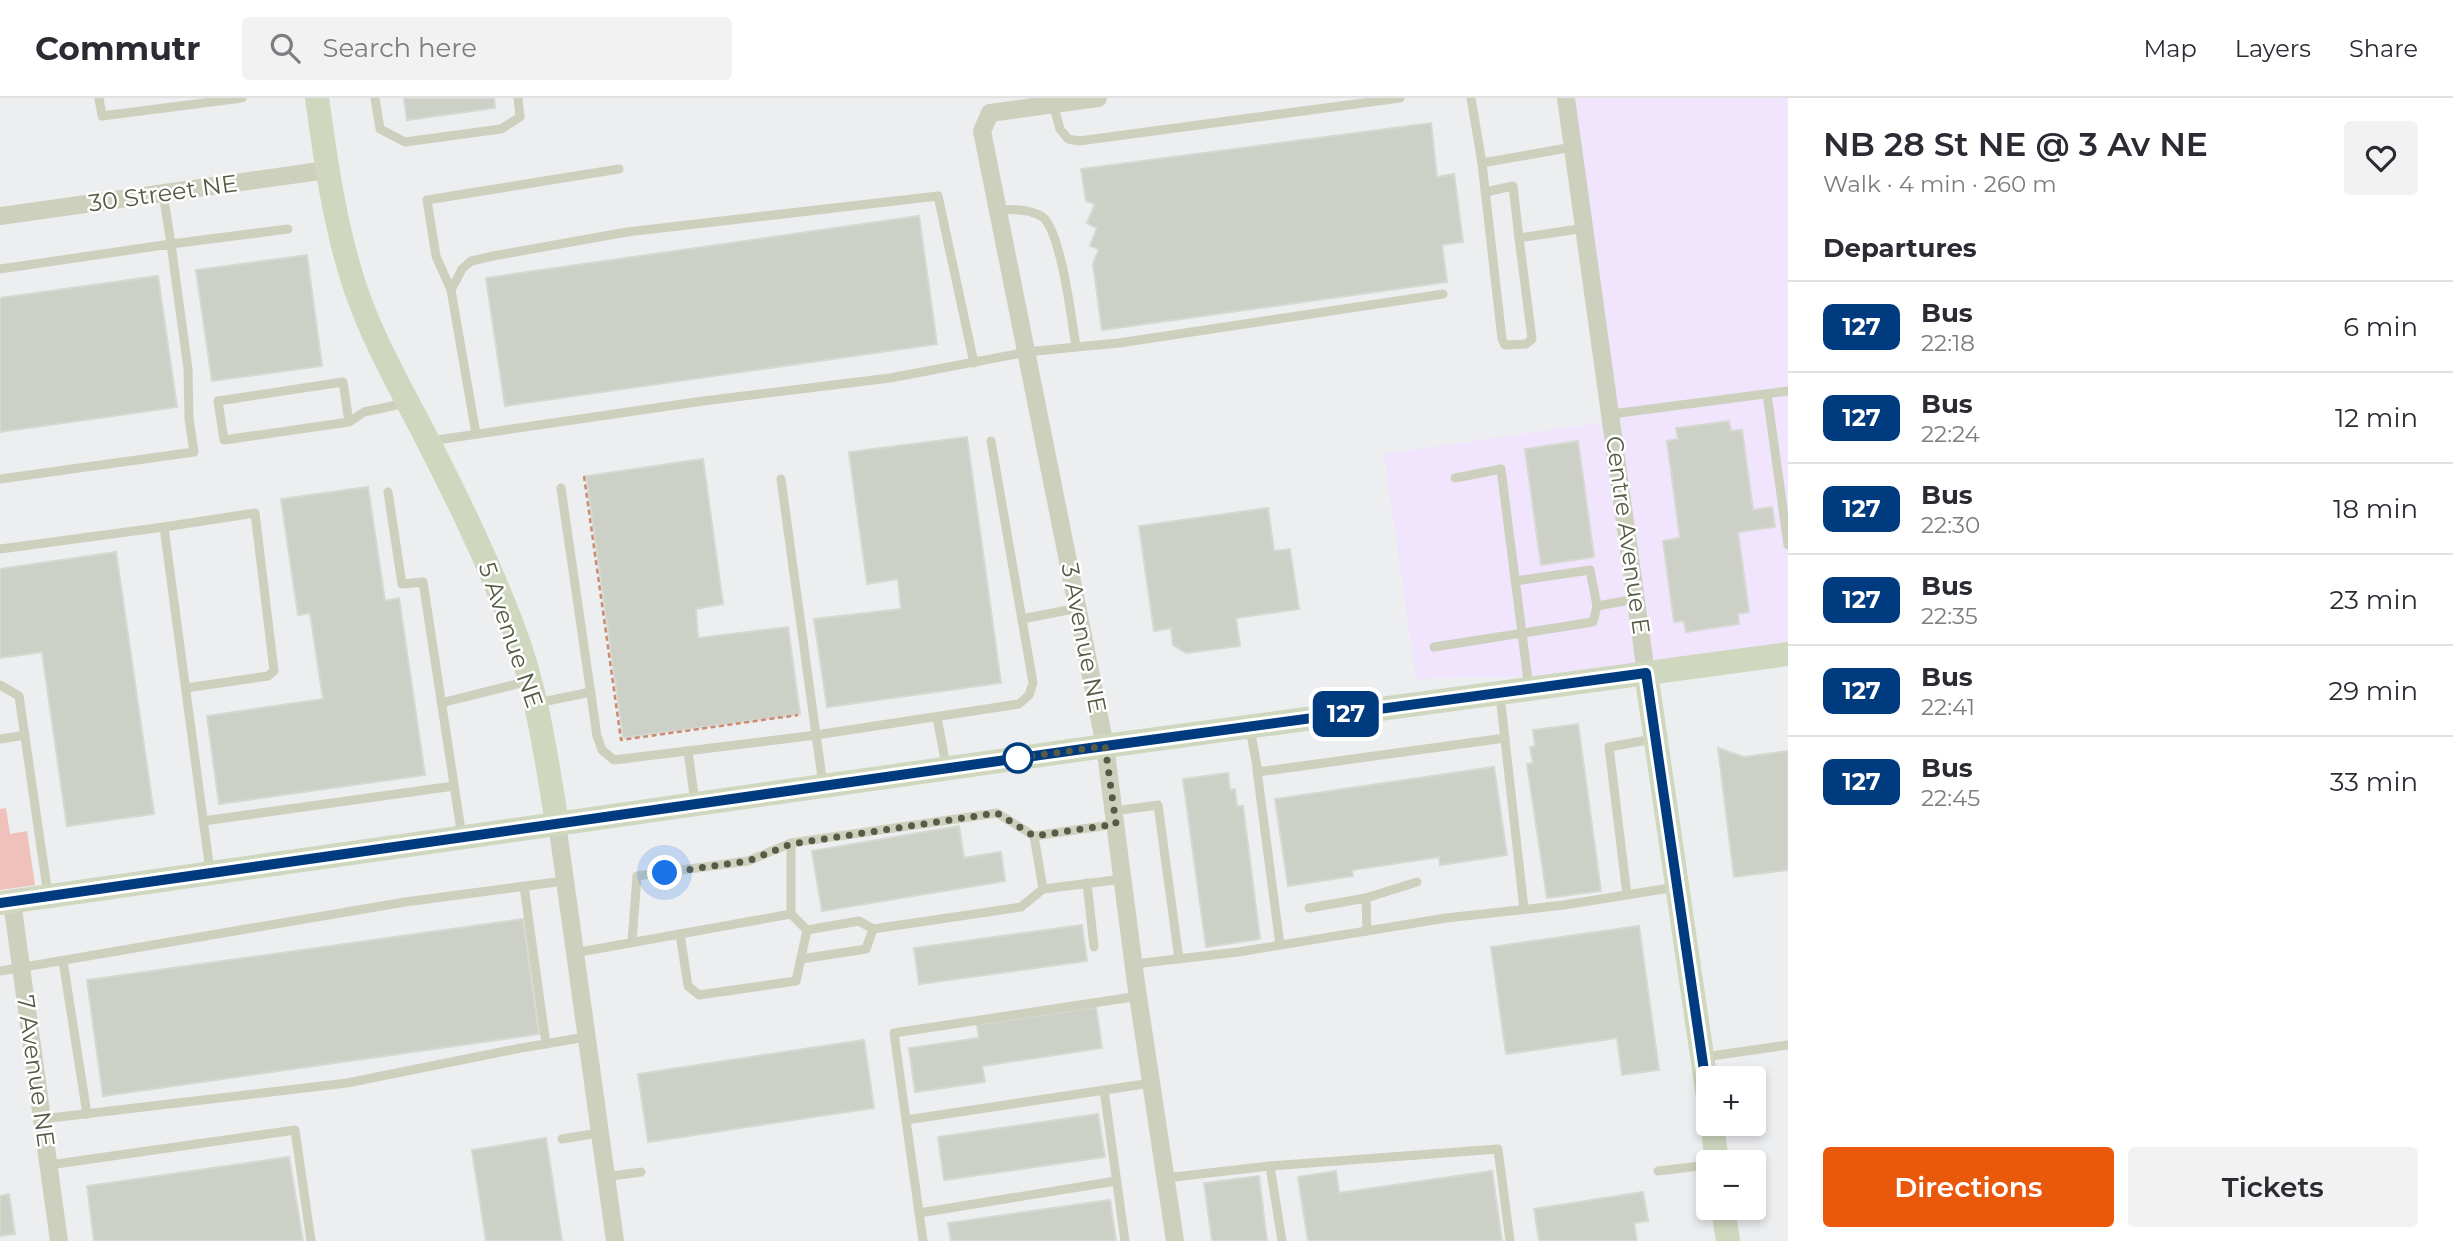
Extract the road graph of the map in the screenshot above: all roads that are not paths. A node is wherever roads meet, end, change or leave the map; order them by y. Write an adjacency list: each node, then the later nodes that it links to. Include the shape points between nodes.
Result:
1 (99, 98): 2 (lane, via 102,116)
2 (242, 98)
3 (317, 98): 14 (street, 5 Avenue NE)
4 (376, 98): 5 (lane, via 380,129 405,142 500,129 520,117)
5 (518, 98)
6 (1098, 98): 10 (street)
7 (1400, 98): 10 (lane, via 1079,141 1068,139 1060,129)
8 (1471, 98): 12 (lane)
9 (1566, 98): 11 (street, Centre Avenue E)
10 (1053, 104): 17 (street, 3 Avenue NE, via 990,113 982,131)
11 (1573, 147): 12 (lane); 19 (street, Centre Avenue E)
12 (1482, 163): 15 (lane)
13 (619, 169): 24 (lane, via 427,200 436,256)
14 (327, 170): 16 (street, 30 Street NE); 31 (street, 5 Avenue NE, via 356,291)
15 (1485, 192): 21 (lane, via 1513,186); 21 (lane, via 1504,345 1532,340)
16 (163, 193): 18 (street, 30 Street NE); 22 (lane)
17 (999, 210): 26 (lane, via 1043,216 1051,227); 27 (street, 3 Avenue NE)
18 (0, 216)
19 (1585, 228): 21 (lane); 32 (street, Centre Avenue E)
20 (288, 229): 22 (lane)
21 (1519, 238)
22 (171, 244): 23 (lane); 38 (lane, via 194,452)
23 (0, 269)
24 (451, 290): 28 (lane, via 471,261 493,256 627,232 938,196); 34 (lane)
25 (1443, 294): 26 (lane)
26 (1076, 347): 27 (lane)
27 (1027, 352): 28 (lane); 48 (street, 3 Avenue NE)
28 (974, 363): 34 (lane)
29 (1788, 391): 30 (lane)
30 (1767, 394): 32 (lane); 43 (lane)
31 (408, 403): 33 (lane, via 364,412); 35 (street, 5 Avenue NE)
32 (1612, 414): 46 (street, Centre Avenue E)
33 (349, 422): 33 (lane, via 224,440 218,401 343,382)
34 (476, 434): 35 (lane)
35 (428, 441): 57 (street, 5 Avenue NE, via 474,531 514,628)
36 (991, 441): 49 (lane)
37 (1455, 478): 45 (lane, via 1501,470)
38 (0, 479)
39 (781, 479): 63 (lane)
40 (561, 488): 58 (lane)
41 (388, 492): 60 (lane, via 402,584 423,582)
42 (164, 527): 44 (lane); 55 (lane); 55 (lane, via 255,513 274,671 268,676)
43 (1788, 545)
44 (0, 549)
45 (1515, 581): 47 (lane, via 1590,570); 50 (lane)
46 (1636, 599): 47 (lane); 53 (street, Centre Avenue E)
47 (1597, 606): 50 (lane, via 1593,622)
48 (1078, 608): 49 (lane); 68 (street, 3 Avenue NE)
49 (1022, 619): 61 (lane, via 1032,683 1029,695 1019,704)
50 (1522, 634): 51 (lane); 56 (lane)
51 (1434, 647)
52 (1788, 654): 53 (street)
53 (1646, 673): 56 (street); 66 (street, Centre Avenue E)
54 (0, 685): 64 (lane, via 19,696)
55 (186, 688): 76 (lane)
56 (1529, 690): 59 (street)
57 (534, 692): 58 (lane); 60 (lane); 77 (street, 5 Avenue NE)
58 (591, 692): 69 (lane, via 597,736 602,750 614,761)
59 (1499, 694): 62 (street); 65 (lane)
60 (441, 703): 72 (lane)
61 (937, 717): 63 (lane); 70 (lane)
62 (1249, 727): 68 (street); 71 (lane)
63 (816, 735): 69 (lane); 73 (lane)
64 (25, 736): 67 (lane); 90 (lane)
65 (1505, 738): 71 (lane); 94 (lane)
66 (1656, 738): 87 (street, Centre Avenue E); 89 (lane, via 1609,747)
67 (0, 739)
68 (1105, 746): 70 (street); 75 (street, 3 Avenue NE)
69 (688, 751): 74 (lane)
70 (947, 768): 73 (street)
71 (1258, 769): 101 (lane)
72 (454, 786): 76 (lane); 79 (lane)
73 (823, 786): 74 (street)
74 (695, 804): 77 (street)
75 (1115, 818): 78 (lane); 82 (street, 3 Avenue NE); 105 (lane, via 1158,805)
76 (203, 821): 81 (lane)
77 (556, 823): 79 (street); 83 (street, 5 Avenue NE)
78 (1034, 836): 80 (lane, via 997,813); 88 (lane)
79 (462, 837): 81 (street)
80 (791, 844): 95 (lane); 100 (lane, via 748,861 637,876)
81 (210, 873): 90 (street)
82 (1123, 879): 85 (lane); 107 (street, 3 Avenue NE)
83 (564, 881): 86 (lane); 103 (street, 5 Avenue NE)
84 (1417, 882): 91 (lane)
85 (1087, 883): 88 (lane); 102 (lane)
86 (524, 886): 106 (lane); 112 (lane)
87 (1679, 887): 89 (lane); 114 (street, Centre Avenue E)
88 (1043, 889): 96 (lane, via 1021,907)
89 (1627, 895): 94 (lane)
90 (49, 897): 92 (street)
91 (1366, 898): 93 (lane); 98 (lane)
92 (6, 903): 108 (street, 7 Avenue NE)
93 (1309, 908)
94 (1524, 909): 98 (lane)
95 (791, 914): 97 (lane); 99 (lane)
96 (873, 929): 97 (lane, via 859,921); 104 (lane, via 866,949)
97 (807, 930): 104 (lane)
98 (1367, 931): 101 (lane)
99 (680, 934): 100 (lane); 104 (lane, via 688,985 699,995 796,981)
100 (632, 942): 103 (lane)
101 (1280, 945): 105 (lane)
102 (1094, 947)
103 (574, 953): 111 (street, 5 Avenue NE)
104 (801, 959)
105 (1179, 959): 107 (lane)
106 (63, 961): 108 (lane); 118 (lane)
107 (1134, 964): 110 (street, 3 Avenue NE)
108 (22, 968): 109 (lane); 119 (street, 7 Avenue NE)
109 (0, 971)
110 (1139, 996): 116 (street, 3 Avenue NE); 120 (lane, via 894,1033)
111 (586, 1037): 112 (lane); 121 (street, 5 Avenue NE)
112 (546, 1044): 118 (lane, via 347,1083)
113 (1788, 1045): 114 (lane)
114 (1702, 1057): 115 (street, Centre Avenue E)
115 (1703, 1066)
116 (1152, 1083): 117 (lane); 129 (street, 3 Avenue NE)
117 (1104, 1090): 120 (lane); 130 (lane)
118 (87, 1114): 119 (lane)
119 (42, 1119): 123 (street, 7 Avenue NE)
120 (906, 1120): 131 (lane)
121 (599, 1133): 122 (lane); 128 (street, 5 Avenue NE)
122 (562, 1139)
123 (49, 1165): 133 (street, 7 Avenue NE); 134 (lane, via 295,1130)
124 (1270, 1166): 129 (lane); 139 (lane); 140 (lane, via 1498,1149)
125 (1696, 1166): 126 (lane)
126 (1658, 1171)
127 (641, 1172): 128 (lane)
128 (606, 1177): 135 (street, 5 Avenue NE)
129 (1165, 1178): 138 (street, 3 Avenue NE)
130 (1116, 1181): 131 (lane); 137 (lane)
131 (919, 1213): 136 (lane)
132 (1725, 1220): 141 (street)
133 (59, 1241)
134 (312, 1241)
135 (615, 1241)
136 (923, 1241)
137 (1125, 1241)
138 (1175, 1241)
139 (1282, 1241)
140 (1510, 1241)
141 (1728, 1241)

